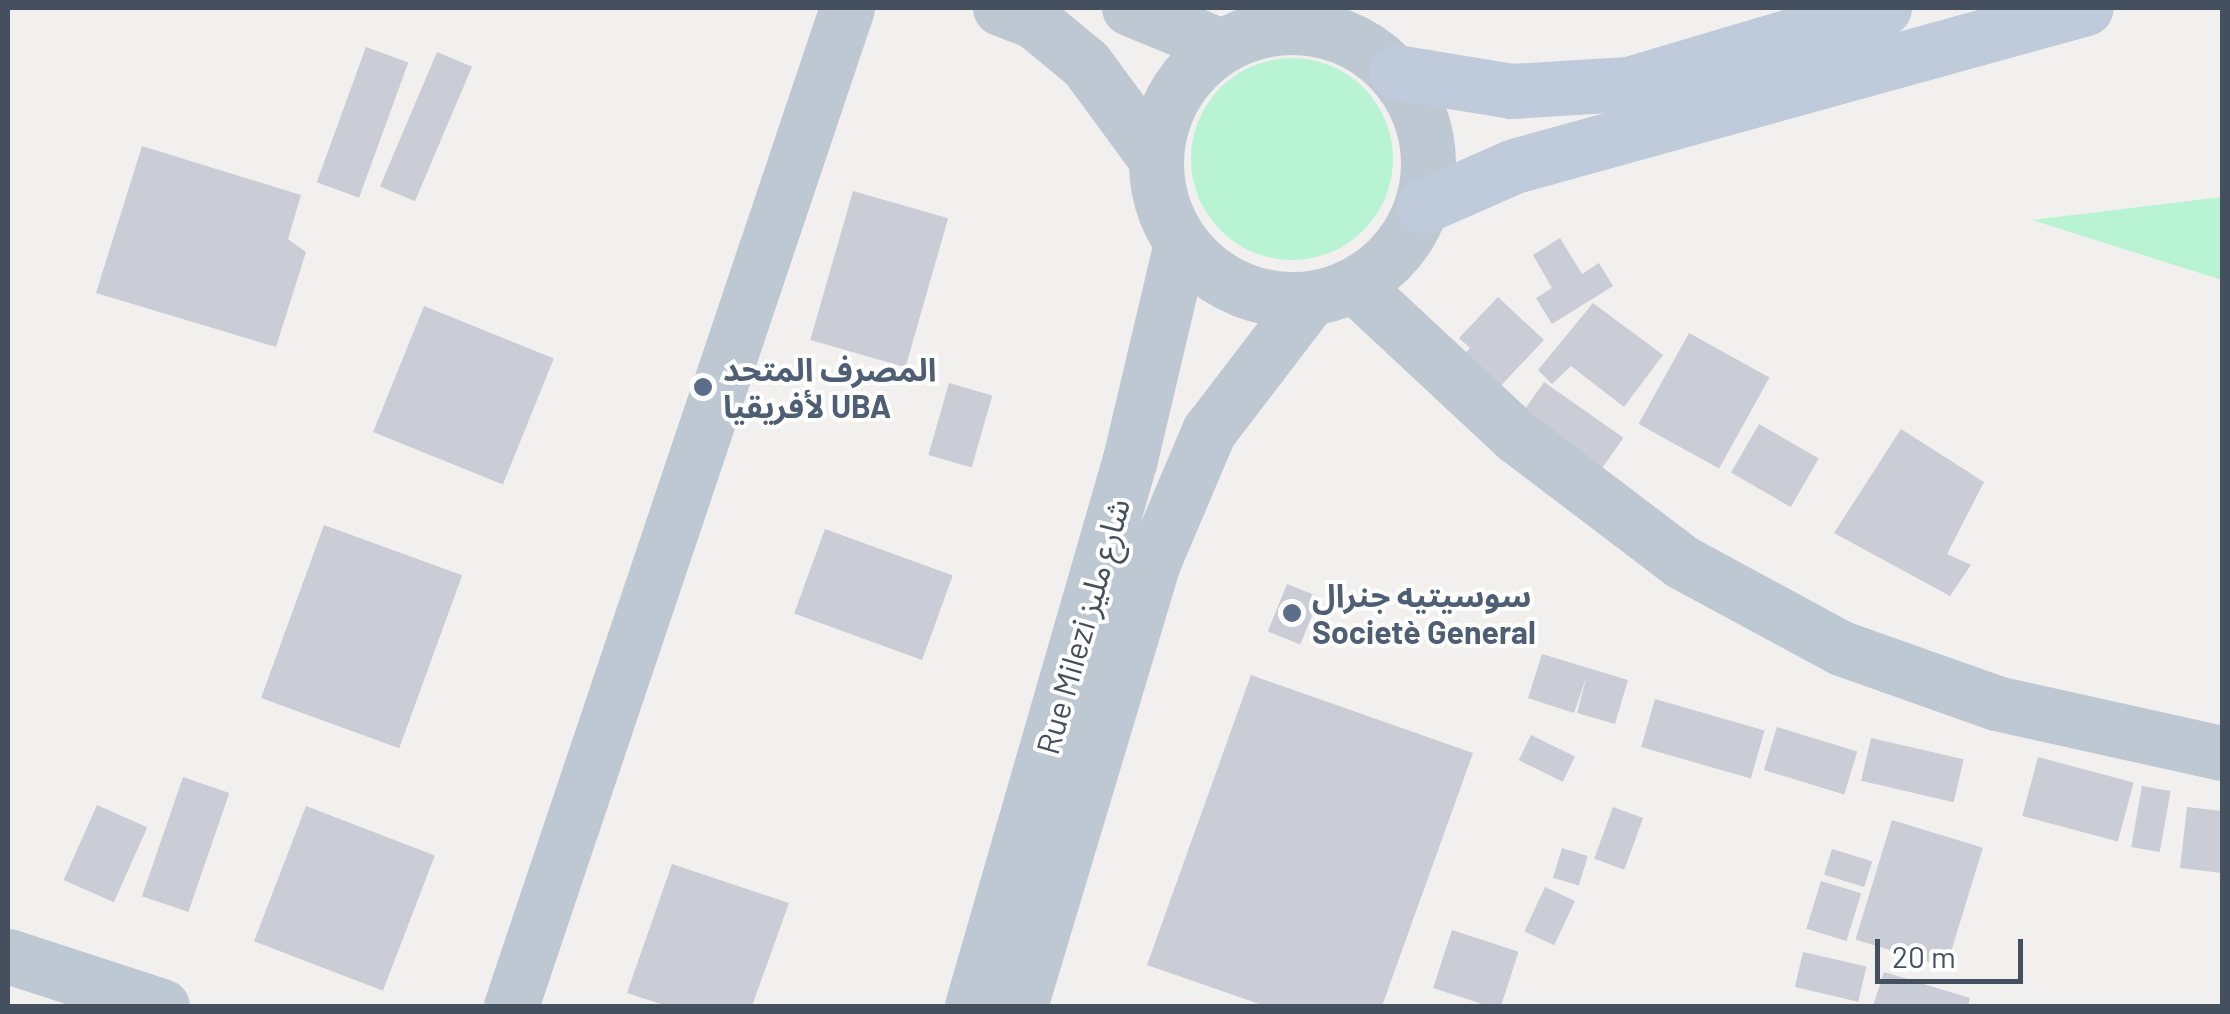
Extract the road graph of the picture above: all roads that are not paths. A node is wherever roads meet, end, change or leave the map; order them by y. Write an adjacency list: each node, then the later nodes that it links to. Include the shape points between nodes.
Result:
1 (847, 8): 16 (street)
2 (1000, 8): 9 (street, via 1034,21 1086,64)
3 (1130, 8): 7 (street)
4 (1884, 8): 8 (main road, via 1628,84 1512,91)
5 (2086, 8): 10 (main road, via 1514,166)
6 (1345, 22): 7 (street); 8 (street)
7 (1238, 29): 9 (street, via 1186,76 1164,114)
8 (1396, 72): 10 (street, via 1421,113 1430,159)
9 (1155, 158): 11 (street, via 1161,203)
10 (1423, 206): 12 (street, via 1384,264)
11 (1181, 244): 12 (street, via 1238,289 1273,299); 17 (street, Rue Milezi شارع مليز, via 1130,459)
12 (1332, 292): 13 (street, via 1682,562 1840,648 1996,703); 18 (street, Rue Milezi شارع مليز, via 1209,431 1152,565)
13 (2222, 753)
14 (8, 956): 15 (street)
15 (162, 1006)
16 (511, 1006)
17 (972, 1006)
18 (1020, 1006)

